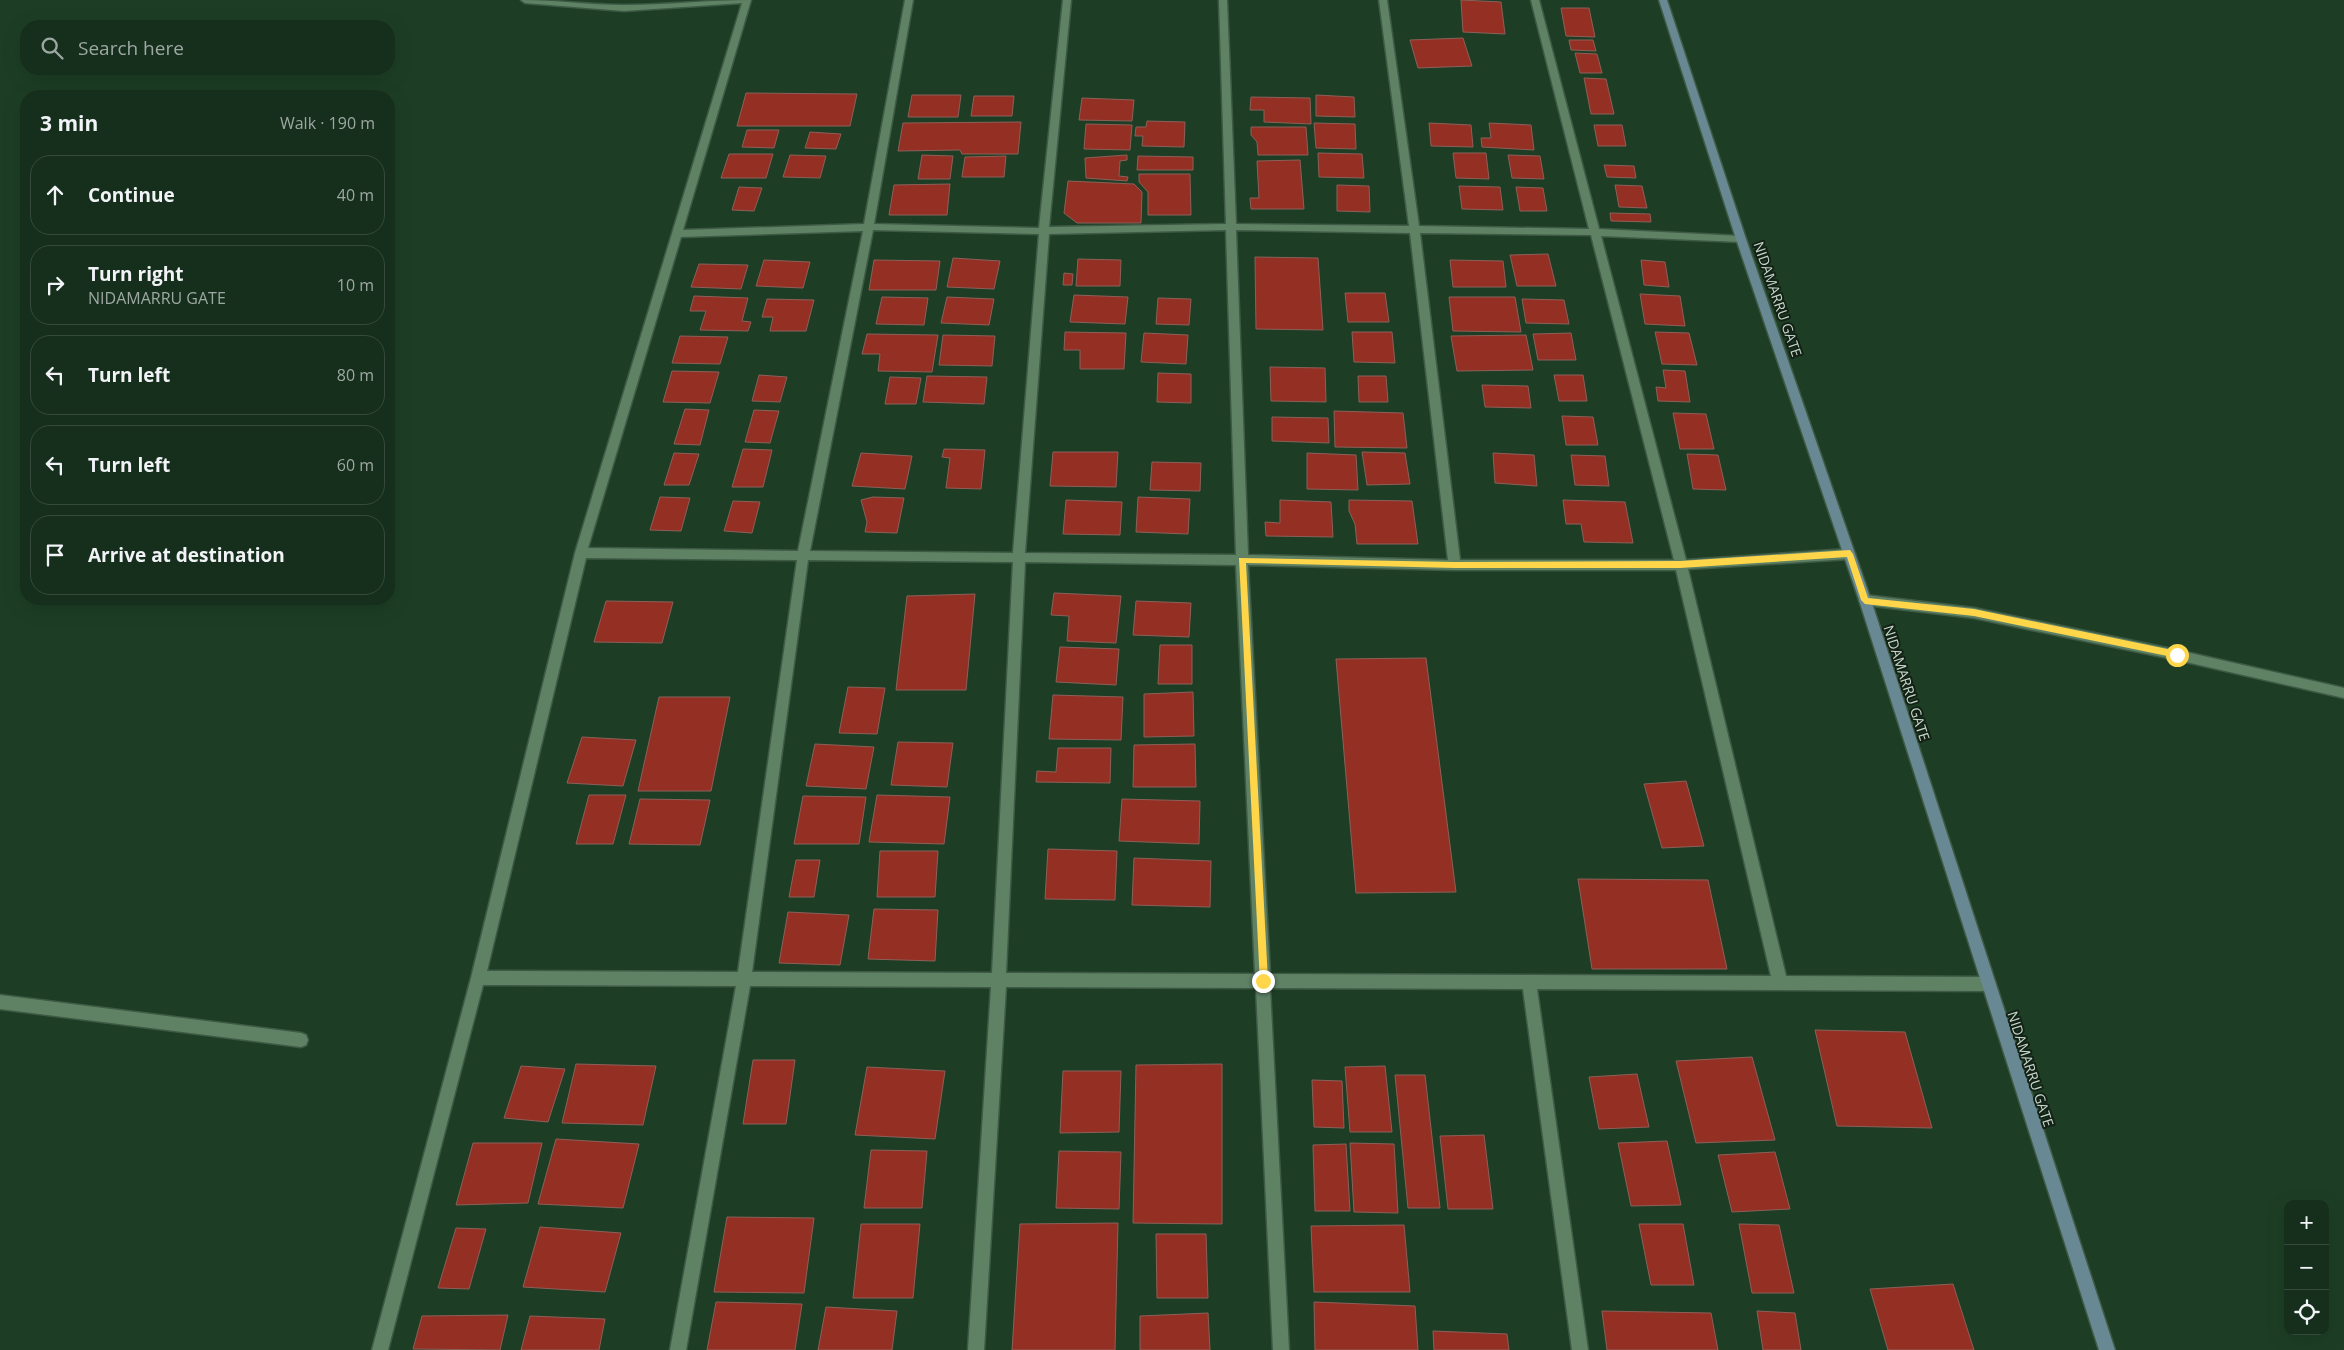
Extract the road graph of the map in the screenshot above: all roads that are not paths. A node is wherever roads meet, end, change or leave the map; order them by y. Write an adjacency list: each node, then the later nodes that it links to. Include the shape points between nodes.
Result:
1 (525, 0): 2 (street, via 624,8)
2 (747, 0): 14 (street)
3 (909, 0): 9 (street)
4 (1067, 0): 12 (street)
5 (1223, 0): 10 (street)
6 (1383, 0): 11 (street)
7 (1535, 0): 13 (street)
8 (1662, 0): 15 (main road, NIDAMARRU GATE)
9 (868, 227): 12 (street); 14 (street); 18 (street)
10 (1230, 227): 11 (street); 12 (street); 20 (street)
11 (1415, 230): 13 (street); 21 (street)
12 (1044, 231): 19 (street)
13 (1593, 232): 15 (street); 22 (street)
14 (678, 234): 16 (street)
15 (1741, 238): 17 (main road, NIDAMARRU GATE)
16 (581, 554): 18 (street); 25 (street)
17 (1850, 554): 22 (street); 23 (main road, NIDAMARRU GATE)
18 (803, 557): 19 (street); 26 (street)
19 (1019, 558): 20 (street); 27 (street)
20 (1242, 560): 21 (street); 28 (street)
21 (1455, 565): 22 (street)
22 (1680, 565): 30 (street)
23 (1865, 600): 24 (street, via 1974,612); 31 (main road, NIDAMARRU GATE)
24 (2344, 693)
25 (478, 978): 26 (street); 34 (street)
26 (744, 979): 27 (street); 35 (street)
27 (999, 980): 28 (street); 36 (street)
28 (1263, 981): 29 (street); 37 (street)
29 (1530, 982): 30 (street); 38 (street)
30 (1780, 984): 31 (street)
31 (1987, 984): 39 (main road, NIDAMARRU GATE)
32 (0, 1002): 33 (street)
33 (301, 1040)
34 (380, 1350)
35 (678, 1350)
36 (976, 1350)
37 (1281, 1350)
38 (1580, 1350)
39 (2107, 1350)

